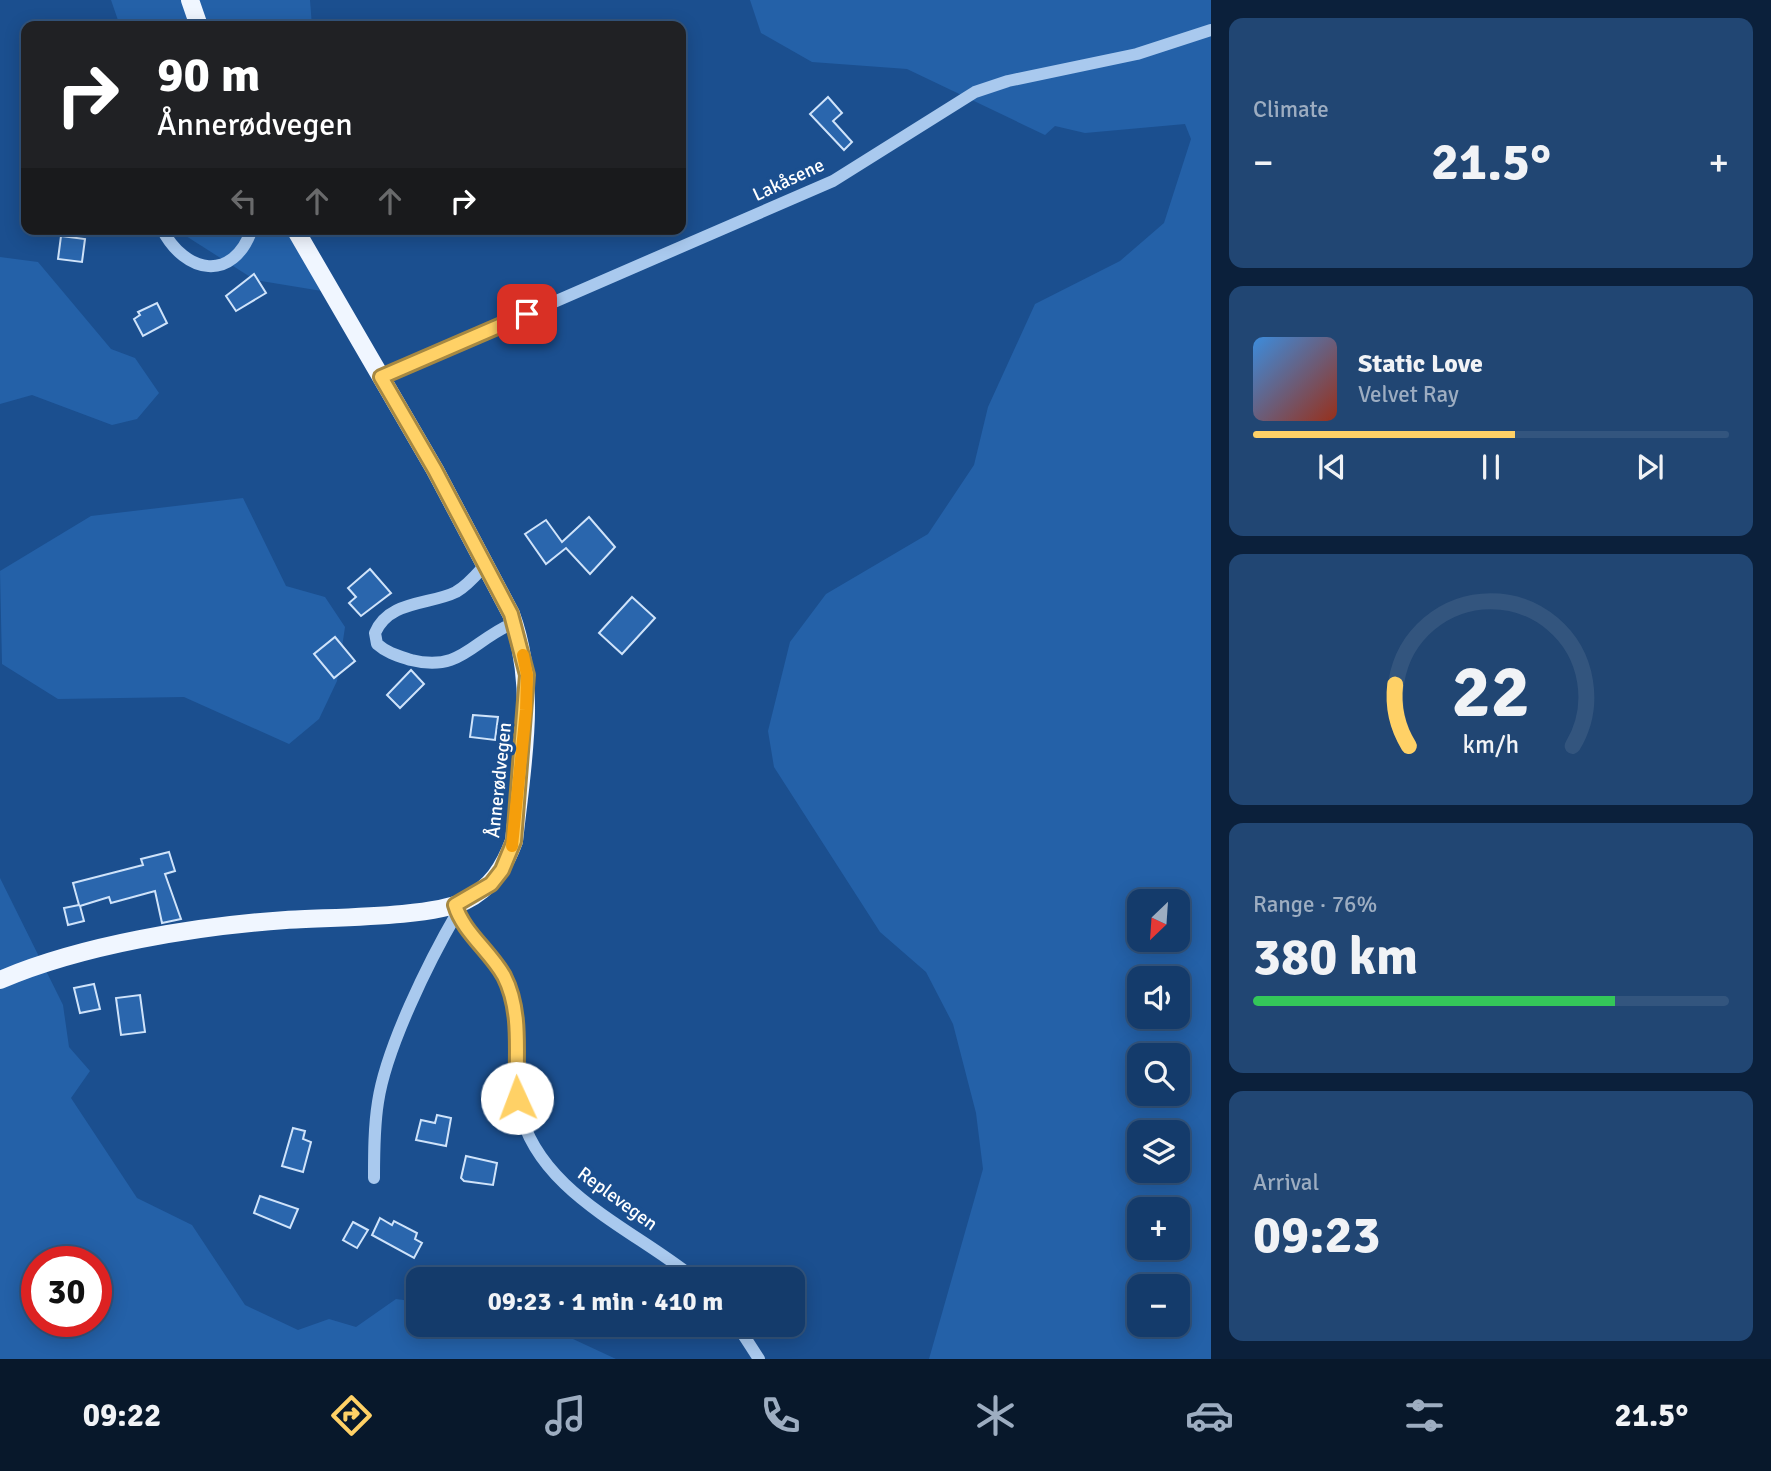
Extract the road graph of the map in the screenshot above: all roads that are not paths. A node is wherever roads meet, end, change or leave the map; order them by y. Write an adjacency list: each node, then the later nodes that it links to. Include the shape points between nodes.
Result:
1 (190, 0): 2 (main road)
2 (198, 21)
3 (1211, 30): 7 (street, Lakåsene, via 1137,54 975,92 833,181)
4 (166, 235): 5 (street, via 181,255 210,267 236,259)
5 (249, 235)
6 (298, 235): 7 (main road, Ånnerødvegen)
7 (381, 377): 8 (main road, Ånnerødvegen)
8 (485, 565): 9 (main road, Ånnerødvegen); 9 (street, via 455,592 410,604 384,619 375,633 377,644 419,662 446,663)
9 (514, 623): 10 (main road, Ånnerødvegen, via 527,675 514,841 491,884)
10 (456, 909): 11 (main road, Ånnerødvegen, via 249,922 87,953); 12 (street, via 418,990 381,1088 373,1142); 13 (street, Replevegen, via 499,968 512,997 519,1109 536,1151 577,1195)
11 (0, 980)
12 (374, 1178)
13 (678, 1267)
14 (744, 1337): 15 (street)
15 (758, 1359)

